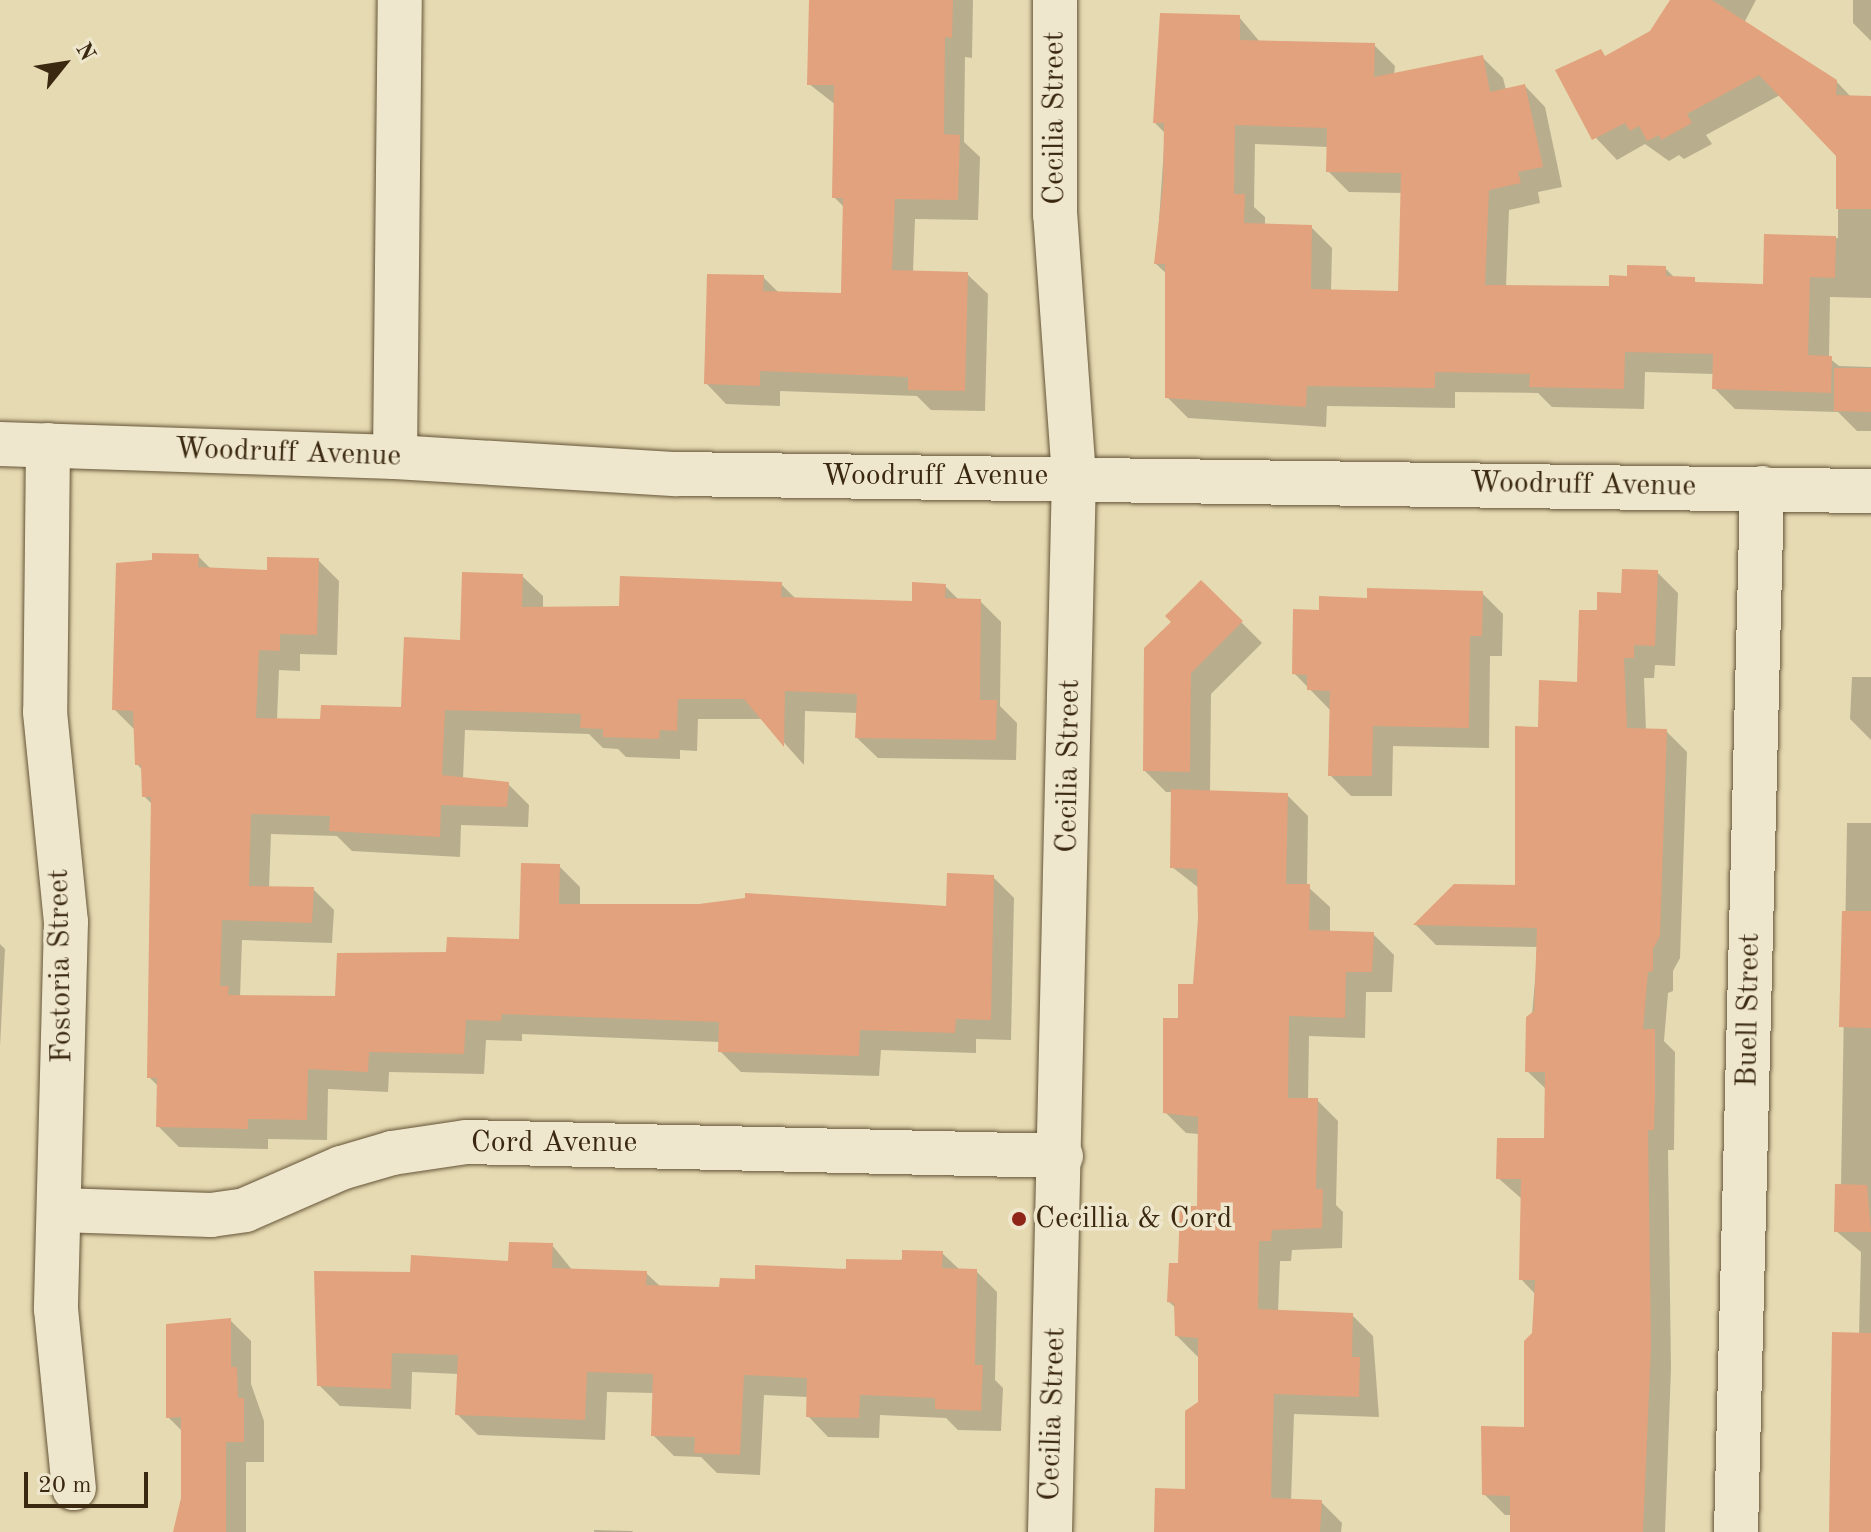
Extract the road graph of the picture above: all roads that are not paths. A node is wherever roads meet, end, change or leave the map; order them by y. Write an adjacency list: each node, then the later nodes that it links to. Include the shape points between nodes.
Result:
1 (400, 0): 5 (street)
2 (1055, 0): 6 (street, Cecilia Street, via 1055,215)
3 (0, 444): 4 (street, Woodruff Avenue)
4 (48, 445): 5 (street, Woodruff Avenue); 10 (street, Fostoria Street, via 45,712 66,922)
5 (395, 457): 6 (street, Woodruff Avenue, via 676,474)
6 (1074, 477): 7 (street, Woodruff Avenue); 9 (street, Cecilia Street)
7 (1762, 488): 8 (street, Woodruff Avenue); 13 (street, Buell Street)
8 (1871, 491)
9 (1061, 1156): 10 (street, Cord Avenue, via 466,1142 392,1153 341,1168 245,1210 211,1215); 12 (street, Cecilia Street)
10 (59, 1210): 11 (street, Fostoria Street, via 56,1309)
11 (74, 1488)
12 (1050, 1532)
13 (1736, 1532)

